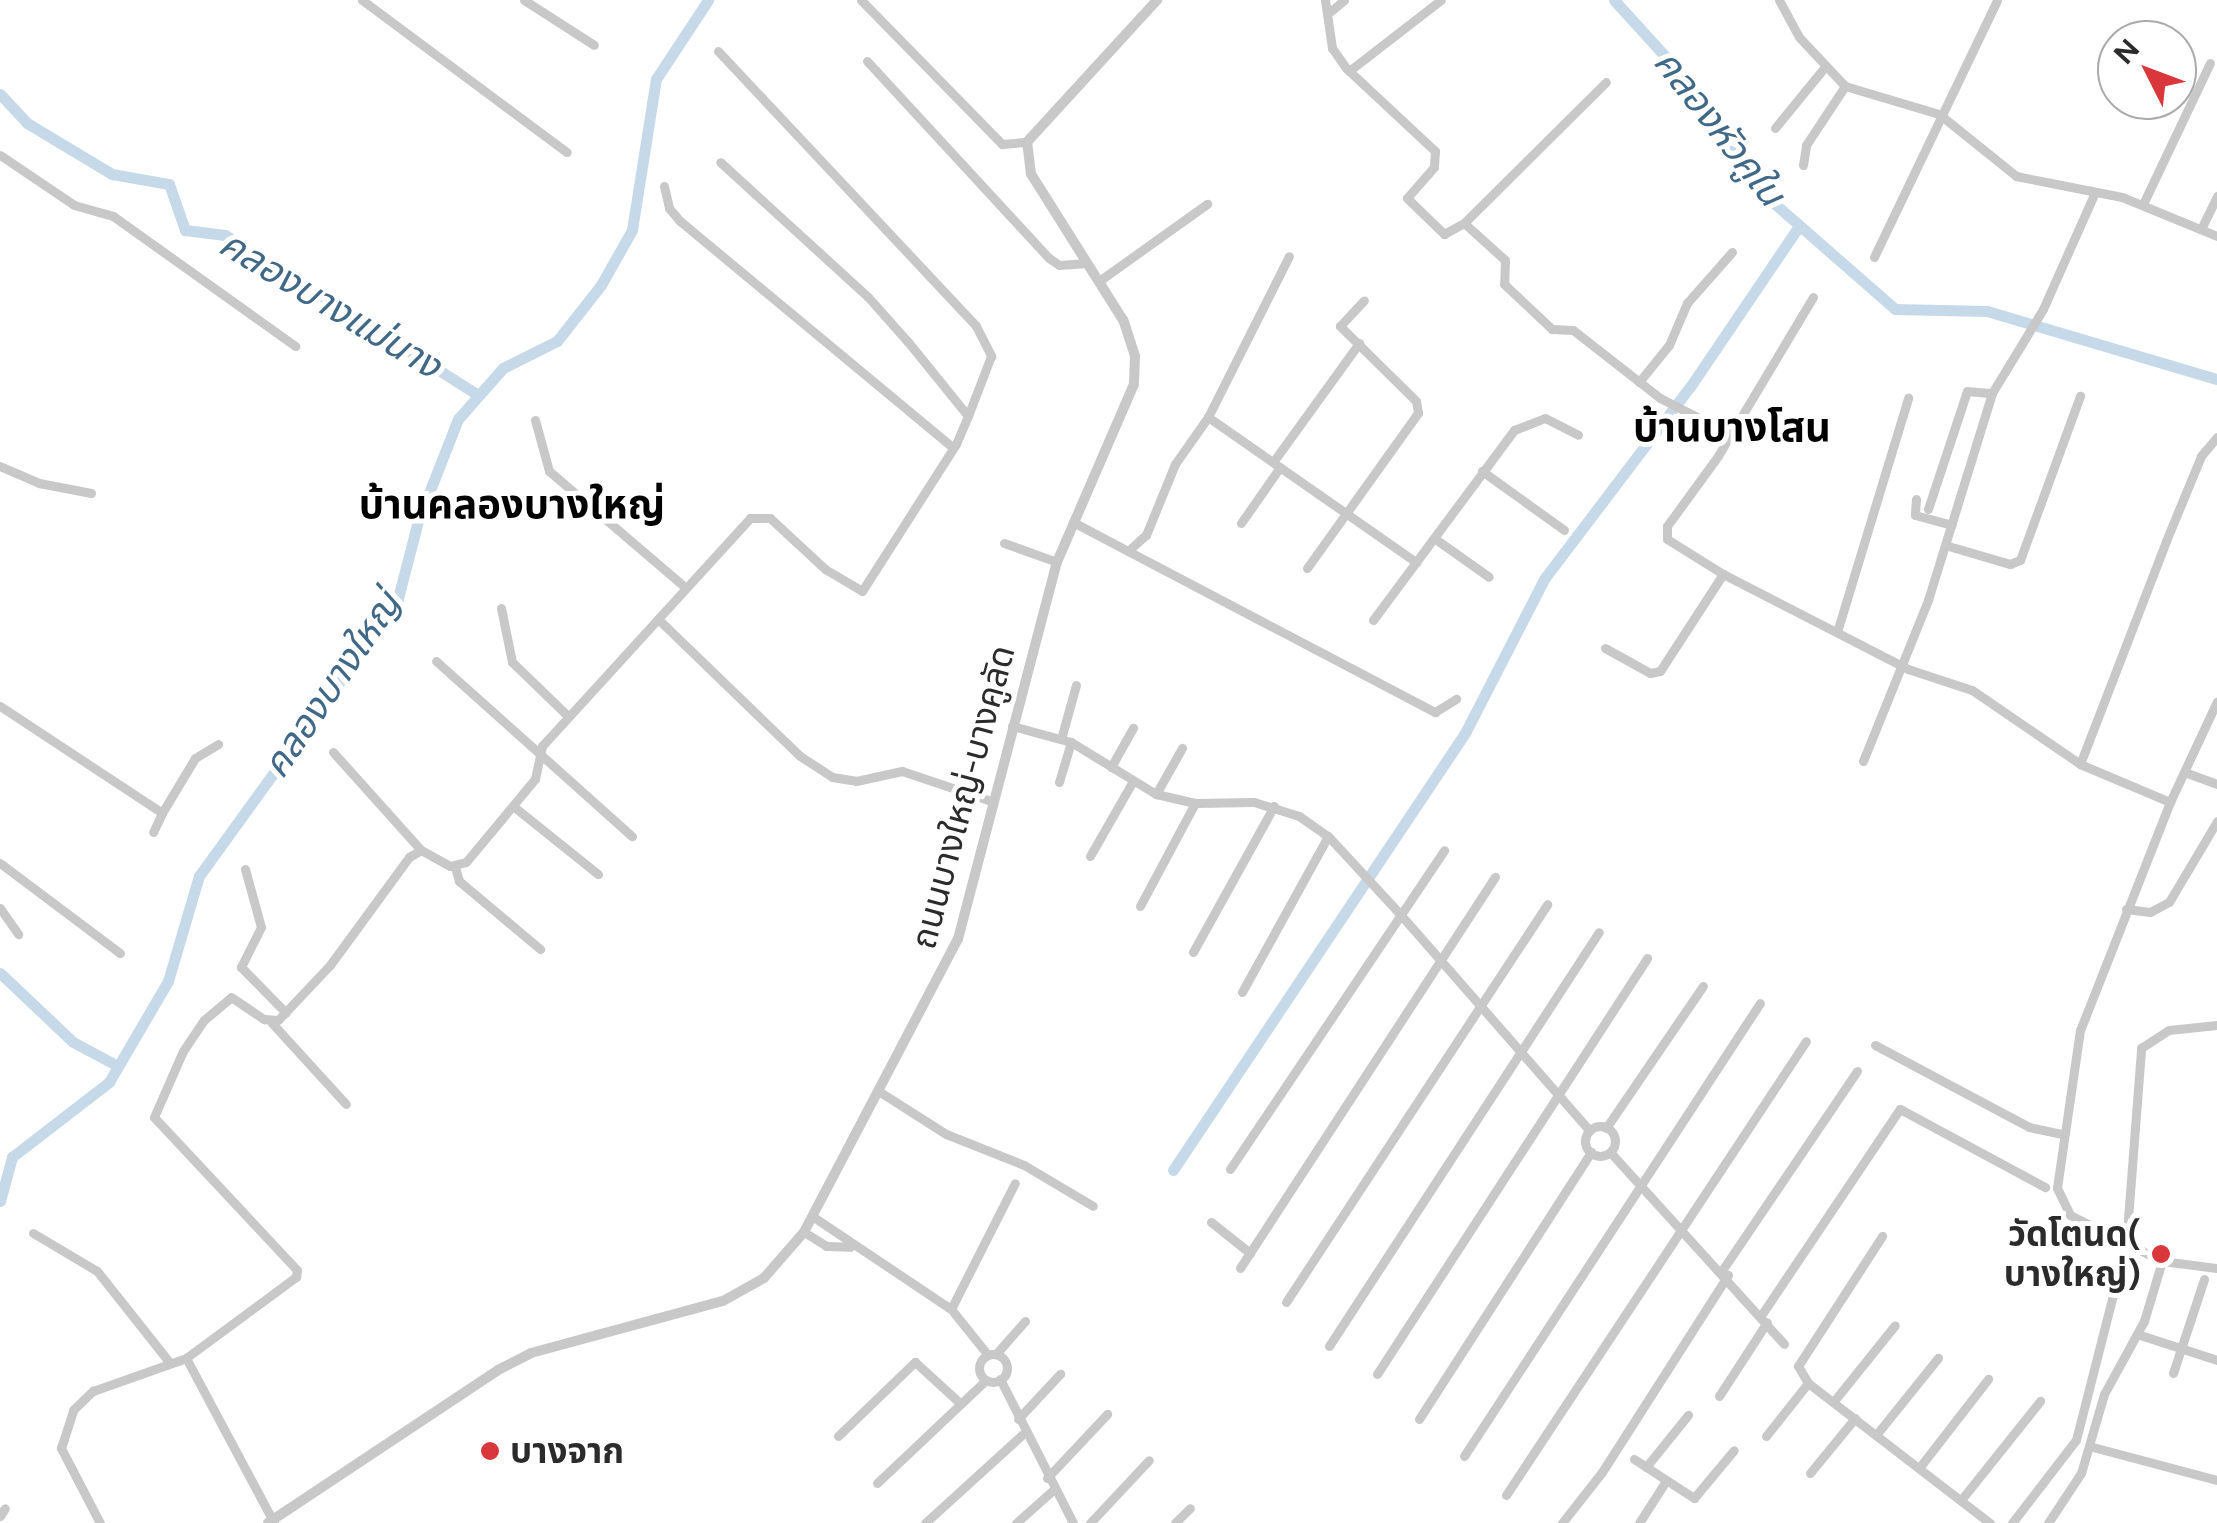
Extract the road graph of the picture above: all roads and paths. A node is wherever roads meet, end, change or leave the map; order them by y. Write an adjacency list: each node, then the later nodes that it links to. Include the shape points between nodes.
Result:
1 (362, 0): 22 (street)
2 (524, 0): 11 (street)
3 (862, 0): 21 (street, via 1002,144)
4 (1157, 0): 21 (street)
5 (1325, 0): 10 (street)
6 (1344, 0): 10 (street)
7 (1441, 0): 16 (street)
8 (1779, 0): 15 (street)
9 (1997, 0): 19 (street)
10 (1331, 11): 16 (street, via 1332,48)
11 (594, 45)
12 (718, 51): 47 (street, via 976,326 991,356)
13 (867, 61): 37 (street, via 1048,258 1058,265)
14 (2210, 63): 30 (street)
15 (1824, 68): 18 (street); 20 (street)
16 (1349, 71): 31 (street, via 1435,151 1434,166 1408,204 1444,234)
17 (1606, 82): 31 (street)
18 (1845, 86): 19 (street); 25 (street, via 1806,145)
19 (1939, 114): 27 (street, via 2002,170); 36 (street)
20 (1775, 128)
21 (1027, 142): 37 (street, ถนนบางใหญ่-บางคูลัด, via 1031,174)
22 (566, 152)
23 (0, 155): 42 (street, via 74,205 113,216)
24 (720, 162): 47 (street, via 868,297)
25 (1803, 165)
26 (664, 186): 53 (street, via 668,208 680,221)
27 (2095, 192): 30 (street); 44 (street, via 2043,309)
28 (2217, 196): 32 (street)
29 (1206, 204): 38 (street)
30 (2143, 204): 32 (street)
31 (1464, 223): 43 (street, via 1505,260 1504,284 1530,312 1552,329 1573,330)
32 (2201, 229): 33 (street)
33 (2217, 236)
34 (1732, 252): 43 (street, via 1687,303 1669,345)
35 (1288, 256): 48 (street)
36 (1874, 257)
37 (1088, 263): 38 (street, ถนนบางใหญ่-บางคูลัด)
38 (1099, 281): 61 (street, ถนนบางใหญ่-บางคูลัด, via 1133,346 1134,384)
39 (1813, 297): 51 (street)
40 (1364, 300): 41 (street, via 1340,323)
41 (1358, 343): 54 (street); 60 (street, via 1419,408)
42 (295, 346)
43 (1639, 382): 51 (street)
44 (1992, 393): 59 (street, via 1968,391); 63 (street)
45 (2080, 396): 67 (street, via 2020,560 2010,564)
46 (1908, 398): 78 (street)
47 (968, 416): 53 (street)
48 (1208, 417): 54 (street); 68 (street, via 1175,464 1146,535)
49 (535, 420): 74 (street, via 549,470)
50 (1578, 434): 56 (street, via 1545,418 1518,427)
51 (1732, 435): 72 (street, via 1666,530 1673,544)
52 (2217, 437): 95 (street, via 2201,456)
53 (953, 448): 74 (street, via 862,591 758,514)
54 (1277, 464): 60 (street); 62 (street)
55 (0, 466): 57 (street, via 39,483)
56 (1482, 471): 64 (street); 65 (street)
57 (90, 493)
58 (1916, 500): 63 (street, via 1915,515)
59 (1928, 509)
60 (1347, 514): 70 (street); 71 (street)
61 (1074, 522): 68 (street); 69 (street, ถนนบางใหญ่-บางคูลัด)
62 (1241, 522)
63 (1952, 525): 67 (street)
64 (1564, 530)
65 (1434, 538): 70 (street); 73 (street)
66 (1004, 543): 69 (street)
67 (1946, 545): 81 (street)
68 (1128, 552): 83 (street, via 1436,712)
69 (1057, 562): 87 (street, ถนนบางใหญ่-บางคูลัด)
70 (1416, 562): 77 (street)
71 (1306, 568)
72 (1722, 574): 78 (street); 79 (street, via 1660,672)
73 (1490, 577)
74 (686, 588): 76 (street)
75 (500, 608): 86 (street, via 512,662)
76 (658, 619): 86 (street); 102 (street, via 800,756 832,777 856,781 902,771)
77 (1374, 620)
78 (1837, 632): 81 (street)
79 (1605, 648)
80 (436, 661): 93 (street)
81 (1902, 665): 94 (street); 95 (street, via 1972,690)
82 (1076, 685): 89 (street)
83 (1456, 699)
84 (2217, 701): 97 (street)
85 (0, 706): 107 (street)
86 (568, 716): 93 (street)
87 (1012, 726): 89 (street); 102 (street, ถนนบางใหญ่-บางคูลัด)
88 (1133, 728): 96 (street)
89 (1066, 741): 96 (street); 99 (street)
90 (218, 744): 107 (street, via 196,758)
91 (1182, 748): 101 (street)
92 (332, 752): 112 (street)
93 (540, 754): 105 (street, via 535,779); 110 (street)
94 (1863, 762)
95 (2080, 764): 103 (street)
96 (1111, 767): 98 (street)
97 (2187, 773): 100 (street); 103 (street)
98 (1133, 781): 101 (street); 114 (street)
99 (1059, 782)
100 (2217, 784)
101 (1156, 794): 104 (street)
102 (992, 801): 143 (street, ถนนบางใหญ่-บางคูลัด, via 958,939)
103 (2170, 802): 123 (street)
104 (1196, 803): 106 (street); 121 (street)
105 (513, 806): 116 (street); 118 (street)
106 (1274, 806): 111 (street); 128 (street)
107 (162, 814): 109 (street)
108 (2217, 822): 123 (street, via 2169,902 2150,912)
109 (152, 832)
110 (632, 836)
111 (1328, 836): 124 (street); 133 (street)
112 (421, 850): 116 (street); 136 (street, via 409,856)
113 (1444, 850): 124 (street)
114 (1090, 856)
115 (0, 863): 129 (street)
116 (455, 866): 127 (street, via 459,881)
117 (245, 869): 136 (street, via 262,928 240,966)
118 (598, 874)
119 (1495, 877): 131 (street)
120 (1547, 904): 135 (street)
121 (1140, 906)
122 (0, 908): 126 (street)
123 (2126, 908): 148 (street, via 2080,1030)
124 (1400, 914): 131 (street); 151 (street)
125 (1599, 932): 141 (street)
126 (18, 934)
127 (540, 949)
128 (1193, 952)
129 (120, 954)
130 (1647, 958): 144 (street)
131 (1438, 960): 135 (street); 164 (street)
132 (1702, 986): 146 (street)
133 (1242, 992)
134 (1760, 1003): 153 (street)
135 (1479, 1008): 141 (street); 171 (street)
136 (286, 1014): 137 (street)
137 (271, 1022): 145 (street); 181 (street, via 226,998 182,1051 154,1117 296,1270 293,1283)
138 (2217, 1025): 162 (street, via 2170,1030 2141,1048)
139 (1806, 1041): 158 (street)
140 (1874, 1045): 148 (street, via 2030,1128)
141 (1518, 1052): 144 (street); 178 (street)
142 (1857, 1070): 169 (street)
143 (880, 1092): 155 (street, via 946,1134 998,1152); 156 (street, ถนนบางใหญ่-บางคูลัด)
144 (1558, 1096): 147 (street); 187 (street)
145 (346, 1104)
146 (1606, 1128): 147 (street); 150 (street, via 1614,1136)
147 (1590, 1130): 149 (street)
148 (2062, 1134): 162 (street, via 2061,1206)
149 (1590, 1152): 150 (street); 200 (street)
150 (1610, 1152): 153 (street)
151 (1230, 1169)
152 (1015, 1184): 172 (street)
153 (1642, 1184): 158 (street); 207 (street)
154 (2045, 1187): 173 (street, via 1900,1109)
155 (1093, 1206)
156 (812, 1216): 159 (street, ถนนบางใหญ่-บางคูลัด); 163 (street, via 836,1228)
157 (1211, 1222): 164 (street)
158 (1682, 1225): 169 (street); 218 (street)
159 (804, 1232): 163 (street, via 826,1246); 221 (street, ถนนบางใหญ่-บางคูลัด, via 764,1278 724,1302 531,1353 498,1370)
160 (33, 1233): 184 (street, via 97,1272)
161 (1882, 1236): 191 (street, via 1798,1366)
162 (2126, 1244): 166 (street)
163 (850, 1247): 172 (street)
164 (1250, 1253): 167 (street)
165 (2123, 1256): 231 (street, via 2076,1440)
166 (2162, 1262): 168 (street); 176 (street)
167 (1240, 1268)
168 (2217, 1268)
169 (1726, 1272): 173 (street); 228 (street, via 1602,1472)
170 (2204, 1279): 179 (street)
171 (1286, 1302)
172 (951, 1309): 180 (street)
173 (1765, 1318): 177 (street); 192 (street)
174 (1025, 1321): 180 (street)
175 (1895, 1325): 193 (street)
176 (2137, 1334): 179 (street); 205 (street, via 2109,1380)
177 (1784, 1344)
178 (1329, 1346)
179 (2182, 1349): 183 (street); 185 (street)
180 (992, 1355): 189 (street, via 979,1364); 190 (street, via 1006,1366)
181 (186, 1358): 184 (street); 221 (street)
182 (1938, 1358): 202 (street)
183 (2217, 1360)
184 (169, 1362): 222 (street, via 92,1390 64,1429 66,1459)
185 (2173, 1373)
186 (1060, 1374): 199 (street)
187 (1377, 1374)
188 (1988, 1379): 211 (street)
189 (986, 1380): 190 (street); 195 (street)
190 (1000, 1380): 199 (street)
191 (1808, 1383): 193 (street); 204 (street)
192 (1719, 1396)
193 (1834, 1401): 198 (street)
194 (2040, 1401): 219 (street)
195 (961, 1404): 203 (street, via 915,1362); 216 (street)
196 (1107, 1414): 213 (street)
197 (1688, 1415): 210 (street)
198 (1855, 1418): 202 (street); 212 (street)
199 (1018, 1419): 201 (street)
200 (1419, 1419)
201 (1024, 1434): 213 (street); 223 (street)
202 (1876, 1434): 211 (street)
203 (838, 1436)
204 (1766, 1436)
205 (2089, 1446): 214 (street); 232 (street, via 2074,1488)
206 (1734, 1450): 215 (street, via 1700,1497)
207 (1464, 1456)
208 (1634, 1459): 210 (street)
209 (1148, 1460): 226 (street)
210 (1646, 1467): 215 (street)
211 (1919, 1468): 219 (street)
212 (1810, 1473)
213 (1047, 1478): 217 (street)
214 (2217, 1480)
215 (1666, 1481): 229 (street)
216 (876, 1484)
217 (1053, 1490): 224 (street); 225 (street)
218 (1506, 1495)
219 (1961, 1500): 230 (street)
220 (1190, 1508): 227 (street)
221 (271, 1522)
222 (100, 1523)
223 (925, 1523)
224 (1016, 1523)
225 (1073, 1523)
226 (1090, 1523)
227 (1175, 1523)
228 (1562, 1523)
229 (1639, 1523)
230 (1990, 1523)
231 (2012, 1523)
232 (2048, 1523)

